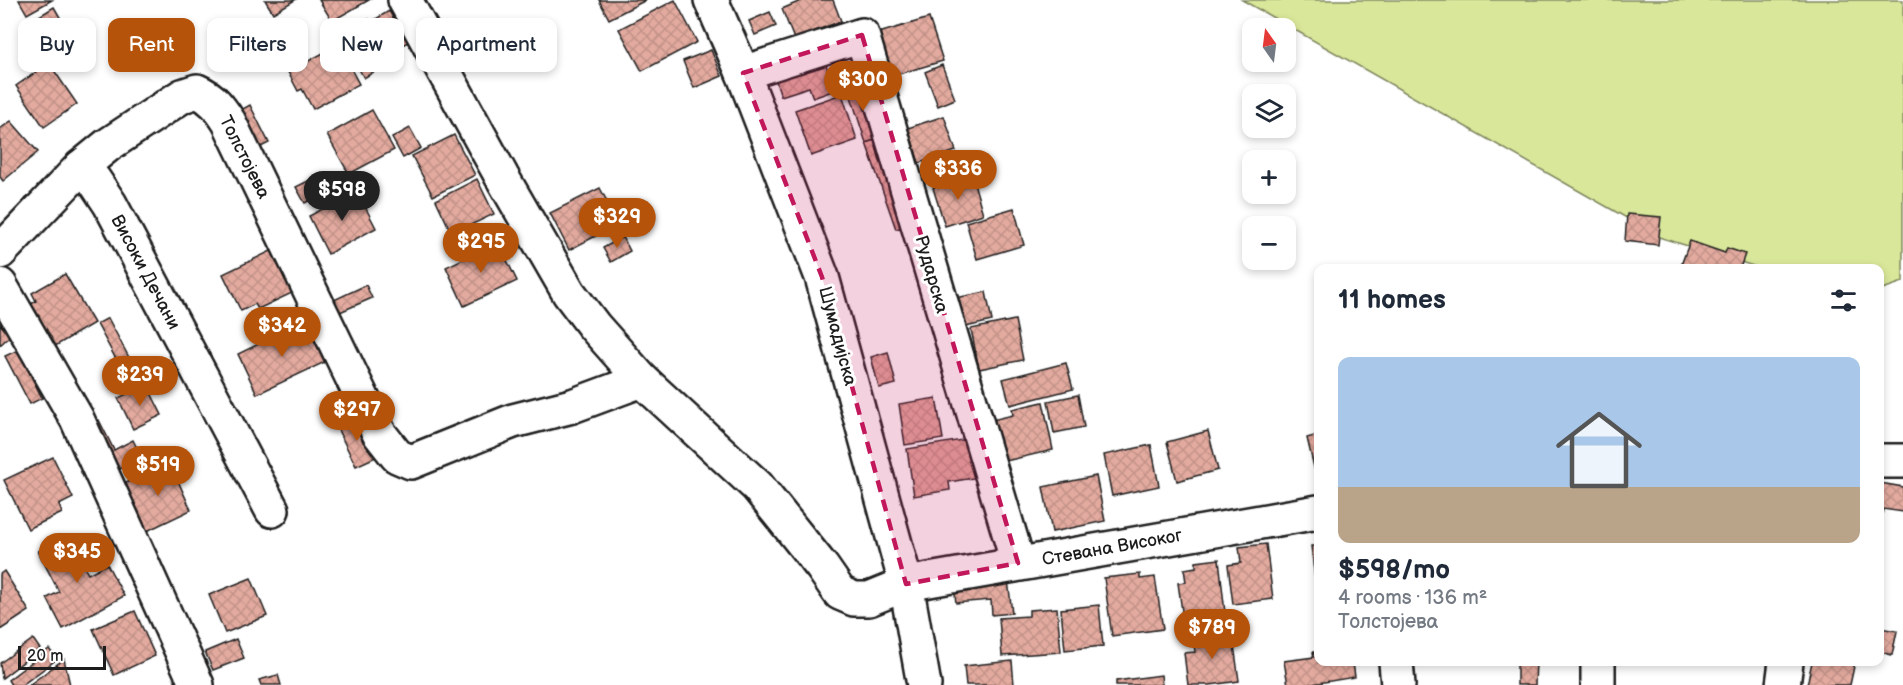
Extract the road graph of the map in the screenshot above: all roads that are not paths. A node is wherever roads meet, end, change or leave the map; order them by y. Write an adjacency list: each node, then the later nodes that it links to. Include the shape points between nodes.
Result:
1 (405, 0): 7 (street, Стевана Високог, via 569,293)
2 (711, 0): 3 (street, Шумадијска)
3 (743, 73): 12 (street, Рударска, via 862,35); 13 (street, Шумадијска, via 822,277)
4 (81, 167): 5 (street, Толстојева); 7 (street, Толстојева, via 182,96 197,91 218,105 379,433 401,460 411,462 513,421 572,406); 10 (street, Високи Дечани, via 110,204)
5 (0, 252)
6 (0, 285): 17 (street, via 77,419)
7 (642, 380): 13 (street, Стевана Високог, via 757,486 840,593 870,599)
8 (1884, 461): 9 (street)
9 (1903, 461)
10 (272, 510)
11 (1314, 513): 12 (street, Стевана Високог)
12 (1018, 563): 13 (street, Стевана Високог)
13 (906, 584): 18 (street, Шумадијска)
14 (1396, 666): 19 (street)
15 (1598, 666): 20 (street)
16 (1785, 666): 21 (street)
17 (197, 685)
18 (924, 685)
19 (1398, 685)
20 (1599, 685)
21 (1783, 685)

